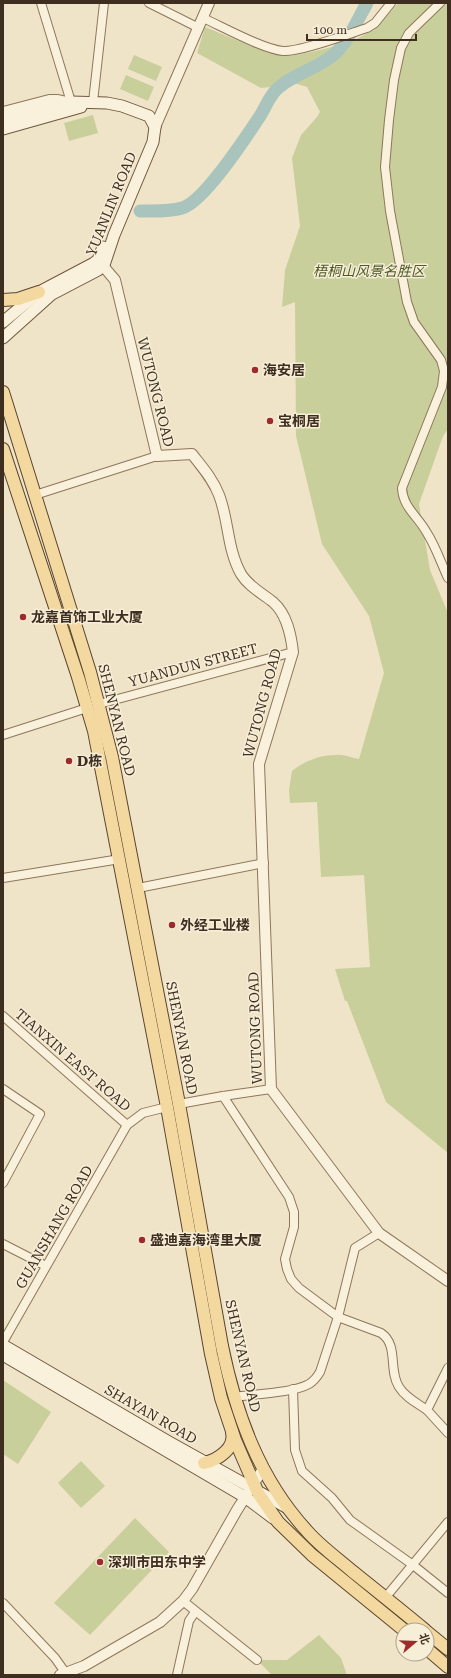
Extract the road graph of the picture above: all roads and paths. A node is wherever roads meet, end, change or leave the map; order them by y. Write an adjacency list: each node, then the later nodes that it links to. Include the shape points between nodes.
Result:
1 (41, 3): 9 (street)
2 (104, 3): 10 (street)
3 (149, 3): 8 (street)
4 (209, 3): 7 (street, YUANLIN ROAD)
5 (391, 3): 7 (street, via 375,23 367,28 284,51 270,48)
6 (440, 3): 24 (street, via 409,33 402,48 394,80 385,167 390,211 407,302 414,322 441,360 444,371 442,387 402,488 402,496 405,505 428,534)
7 (203, 18): 8 (street, YUANLIN ROAD)
8 (199, 28): 13 (street, YUANLIN ROAD)
9 (71, 102): 10 (main road); 11 (street, via 57,98 49,99); 12 (main road)
10 (93, 102): 13 (main road, via 122,106 149,116); 14 (main road)
11 (3, 111)
12 (3, 119)
13 (155, 127): 15 (main road, YUANLIN ROAD, via 147,139)
14 (3, 130)
15 (101, 262): 16 (main road, YUANLIN ROAD, via 94,263); 19 (main road, YUANLIN ROAD, via 98,270 52,294); 22 (street, WUTONG ROAD, via 115,280)
16 (39, 292): 17 (main road, via 18,299); 18 (main road, YUANLIN ROAD)
17 (3, 300)
18 (3, 322)
19 (3, 338)
20 (3, 392): 23 (main road, SHENYAN ROAD)
21 (3, 449): 27 (main road, SHENYAN ROAD)
22 (157, 456): 23 (street); 25 (street, WUTONG ROAD, via 192,454 214,482 223,506 235,562 250,585 281,611 291,638)
23 (34, 495): 26 (main road, SHENYAN ROAD)
24 (448, 578)
25 (293, 652): 26 (street, YUANDUN STREET); 30 (street, WUTONG ROAD, via 259,764)
26 (99, 704): 32 (main road, SHENYAN ROAD)
27 (87, 708): 28 (street); 29 (main road, SHENYAN ROAD)
28 (3, 735)
29 (120, 859): 31 (street); 33 (main road, SHENYAN ROAD)
30 (264, 863): 32 (street); 36 (street, WUTONG ROAD)
31 (3, 878)
32 (138, 888): 33 (main road); 38 (main road, SHENYAN ROAD)
33 (126, 890): 39 (main road, SHENYAN ROAD)
34 (3, 1016): 40 (street, TIANXIN EAST ROAD)
35 (3, 1089): 41 (street, via 40,1114)
36 (271, 1089): 37 (street); 42 (street, WUTONG ROAD)
37 (223, 1096): 38 (street); 46 (street, via 289,1197 294,1212 294,1227 285,1259 291,1279)
38 (179, 1104): 51 (main road, SHENYAN ROAD, via 222,1346)
39 (167, 1107): 40 (street, TIANXIN EAST ROAD, via 143,1113); 53 (main road, SHENYAN ROAD, via 212,1354)
40 (127, 1125): 44 (street, GUANSHANG ROAD)
41 (3, 1183)
42 (379, 1234): 45 (street, WUTONG ROAD); 46 (street, via 355,1248)
43 (3, 1244): 44 (street)
44 (46, 1266): 47 (street, GUANSHANG ROAD)
45 (448, 1281)
46 (338, 1317): 50 (street, via 316,1379); 52 (street, via 387,1337 391,1344 394,1374 398,1385 404,1394)
47 (3, 1344): 55 (main road, SHAYAN ROAD)
48 (3, 1355): 57 (main road, SHAYAN ROAD)
49 (448, 1368): 52 (street)
50 (293, 1389): 51 (street); 60 (street, via 295,1450 302,1471 332,1498 350,1520)
51 (234, 1397): 56 (main road, SHENYAN ROAD)
52 (427, 1410): 54 (street)
53 (230, 1427): 55 (main road, via 233,1436 228,1449 218,1458); 57 (main road, SHENYAN ROAD)
54 (448, 1433)
55 (204, 1462): 57 (main road, SHAYAN ROAD)
56 (263, 1469): 57 (street); 58 (main road, SHENYAN ROAD)
57 (252, 1490): 58 (main road, SHAYAN ROAD); 63 (street); 67 (main road, SHENYAN ROAD, via 278,1522 312,1555)
58 (286, 1507): 62 (main road, SHENYAN ROAD, via 321,1545)
59 (448, 1522): 60 (street)
60 (413, 1565): 61 (street); 62 (street)
61 (448, 1594)
62 (385, 1598): 66 (main road, SHENYAN ROAD)
63 (183, 1601): 65 (street); 73 (street, via 160,1622 84,1666)
64 (3, 1603): 73 (street, via 55,1658)
65 (196, 1612): 71 (street); 74 (street, via 189,1621)
66 (415, 1622)
67 (395, 1623)
68 (435, 1638): 69 (main road, SHENYAN ROAD)
69 (448, 1648)
70 (435, 1656): 72 (main road)
71 (257, 1660)
72 (448, 1667)
73 (64, 1674)
74 (178, 1675)

